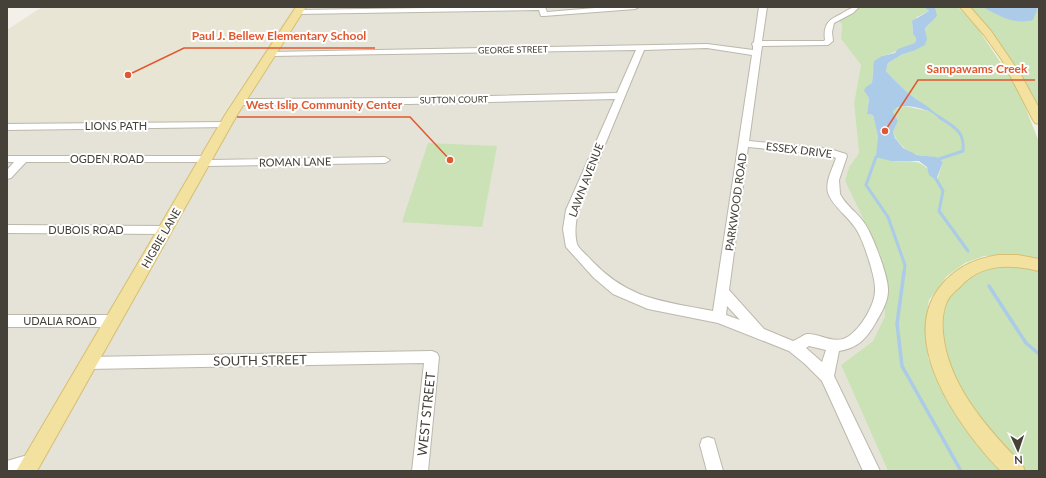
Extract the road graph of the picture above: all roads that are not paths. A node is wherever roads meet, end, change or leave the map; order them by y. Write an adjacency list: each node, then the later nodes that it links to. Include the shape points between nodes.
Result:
1 (635, 7): 5 (street, via 544,14)
2 (762, 7): 9 (street, PARKWOOD ROAD)
3 (855, 7): 9 (street, GEORGE STREET, via 831,22 828,27 829,41 826,43)
4 (965, 7): 13 (main road, via 1006,57 1022,83)
5 (541, 8): 7 (street)
6 (299, 9): 7 (street); 10 (main road, HIGBIE LANE)
7 (385, 9)
8 (641, 48): 9 (street, GEORGE STREET, via 706,46); 10 (street, GEORGE STREET); 11 (street, LAWN AVENUE)
9 (756, 49): 16 (street, PARKWOOD ROAD)
10 (271, 54): 12 (main road, HIGBIE LANE)
11 (620, 96): 12 (street, SUTTON COURT); 26 (street, LAWN AVENUE, via 572,210 569,229 572,247 598,275 618,290 648,304)
12 (239, 102): 14 (main road, HIGBIE LANE)
13 (1039, 120)
14 (225, 126): 15 (street, LIONS PATH); 20 (main road, HIGBIE LANE)
15 (7, 127)
16 (744, 144): 25 (street, PARKWOOD ROAD); 31 (street, ESSEX DRIVE, via 830,152 842,156 833,184 834,194 862,228 882,289 870,321 860,335 847,344)
17 (7, 159): 18 (street, OGDEN ROAD)
18 (23, 159): 20 (street, OGDEN ROAD); 21 (street)
19 (386, 160): 20 (street, ROMAN LANE)
20 (205, 161): 23 (main road, HIGBIE LANE)
21 (7, 176)
22 (7, 229): 23 (street, DUBOIS ROAD)
23 (165, 230): 28 (main road, HIGBIE LANE)
24 (1039, 265): 41 (main road, via 1007,260 974,266 950,284 941,296 934,317 936,348 953,392 983,436)
25 (723, 292): 26 (street, PARKWOOD ROAD); 29 (street)
26 (719, 318): 29 (street)
27 (7, 321): 28 (street, UDALIA ROAD)
28 (113, 321): 33 (main road, HIGBIE LANE)
29 (760, 334): 30 (street)
30 (794, 347): 31 (street, via 808,340); 34 (street)
31 (834, 347): 34 (street)
32 (432, 357): 33 (street, SOUTH STREET); 38 (street, WEST STREET)
33 (88, 363): 36 (main road, HIGBIE LANE)
34 (827, 376): 40 (street)
35 (708, 445): 39 (street)
36 (28, 466): 37 (street)
37 (7, 469)
38 (420, 471)
39 (715, 471)
40 (872, 471)
41 (1015, 471)

